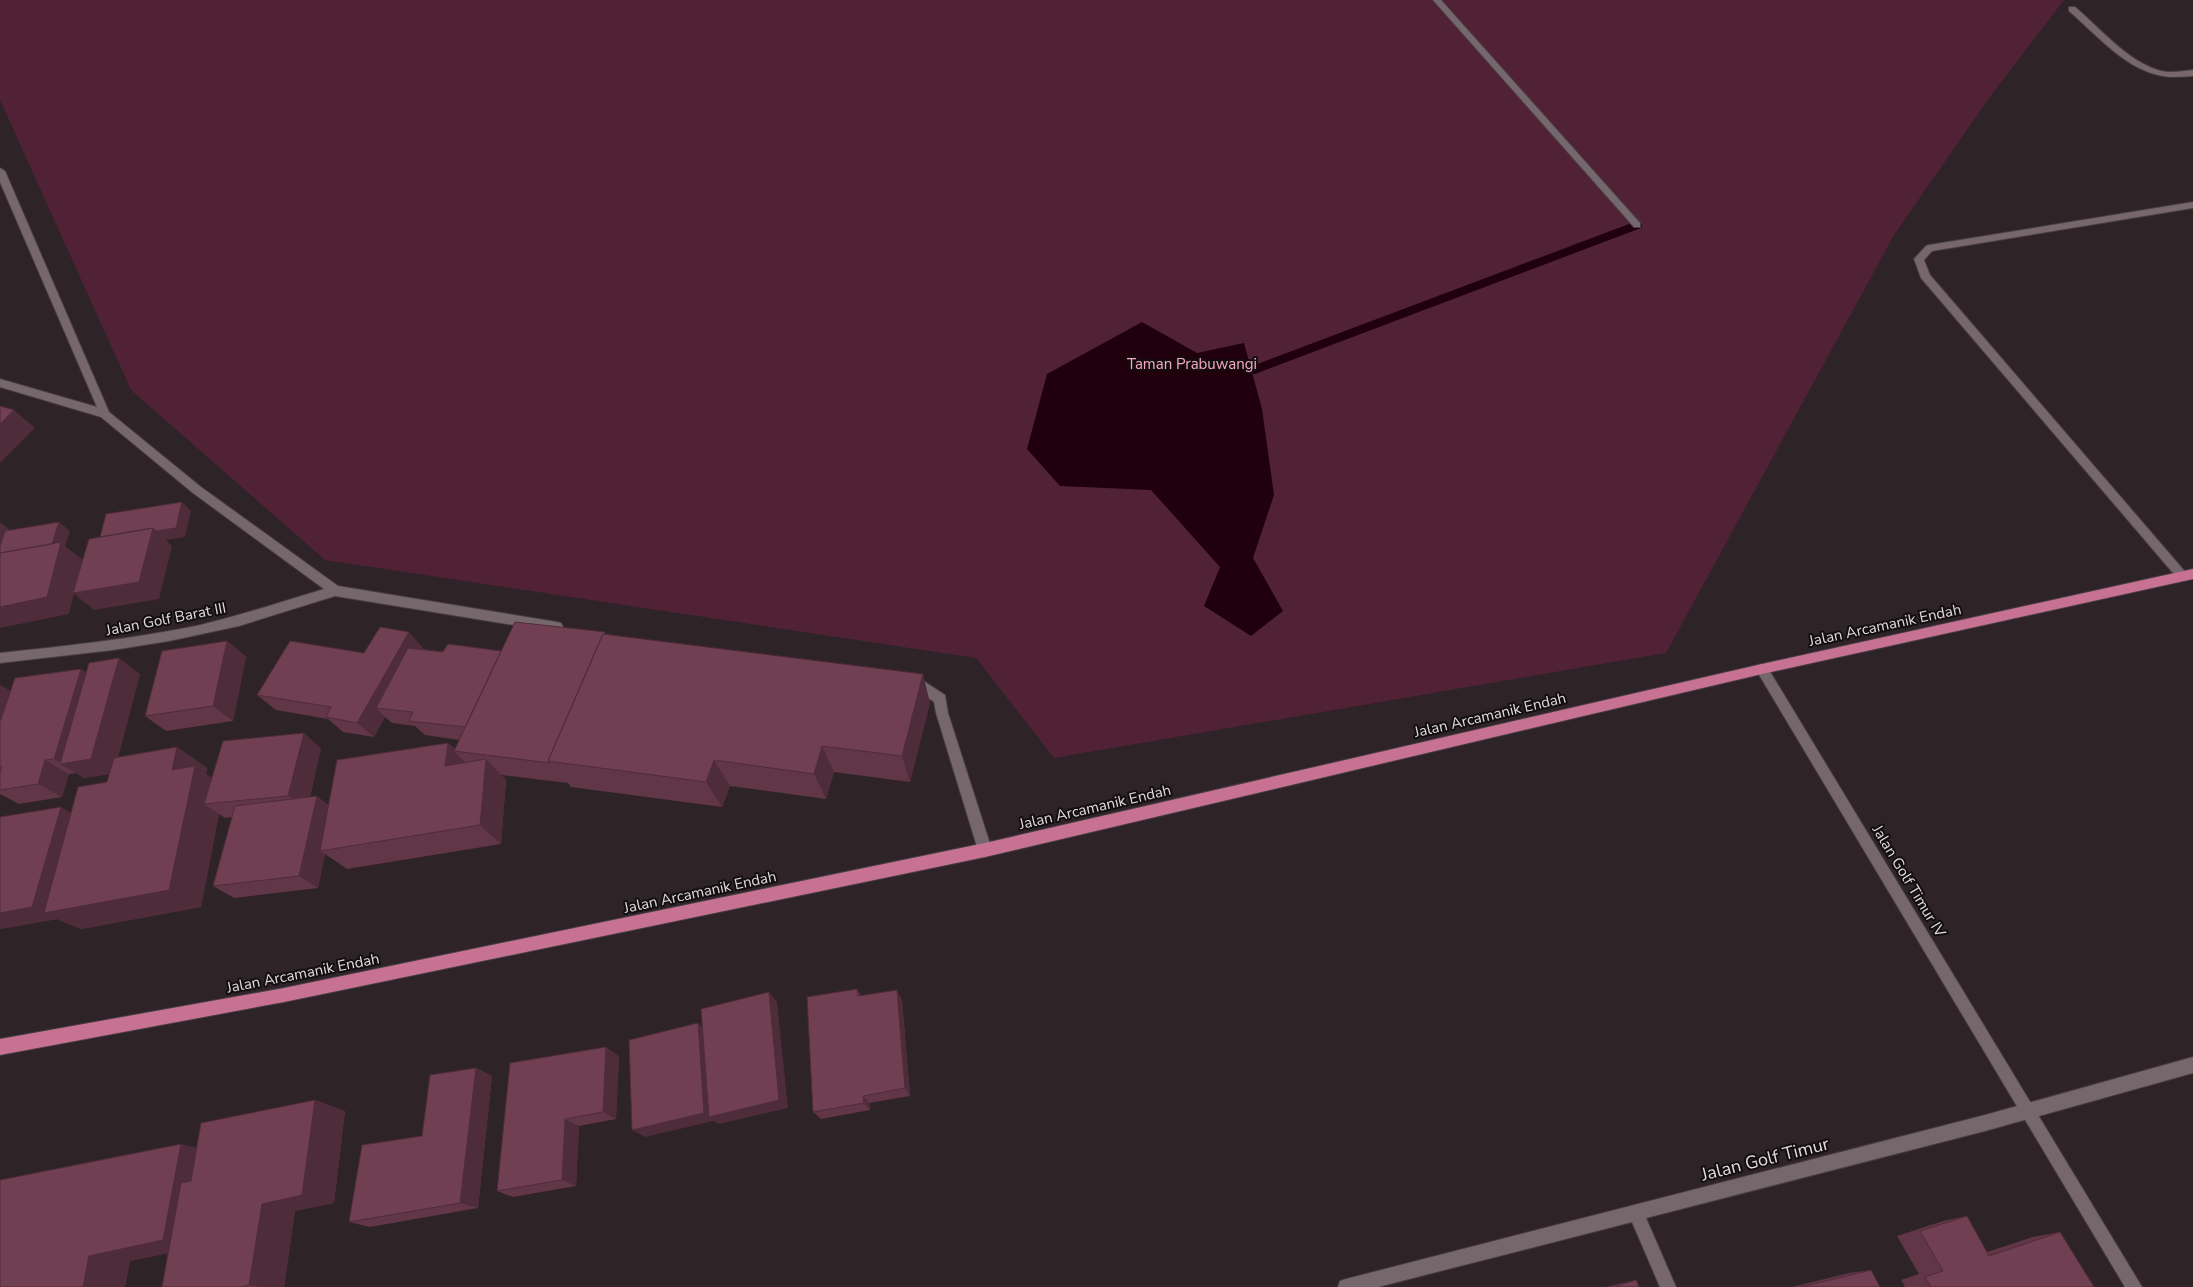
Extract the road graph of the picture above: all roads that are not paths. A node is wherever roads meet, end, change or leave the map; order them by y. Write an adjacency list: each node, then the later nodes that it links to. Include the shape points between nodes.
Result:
1 (1437, 0): 6 (street)
2 (2072, 9): 3 (street, via 2142,66 2174,75)
3 (2193, 73)
4 (0, 171): 8 (street)
5 (2193, 205): 9 (street, via 1929,248 1919,259 1925,276)
6 (1637, 225)
7 (0, 383): 8 (street)
8 (105, 414): 10 (street, via 197,490)
9 (2188, 576): 13 (main road, Jalan Arcamanik Endah)
10 (335, 591): 11 (street); 12 (street, Jalan Golf Barat III, via 186,633 117,646)
11 (570, 629)
12 (0, 658)
13 (1762, 669): 15 (main road, Jalan Arcamanik Endah); 18 (street, Jalan Golf Timur IV)
14 (905, 678): 15 (street, via 914,680 940,698)
15 (985, 850): 16 (main road, Jalan Arcamanik Endah, via 284,995)
16 (0, 1047)
17 (2193, 1065): 18 (street, Jalan Golf Timur)
18 (2027, 1111): 19 (street, Jalan Golf Timur); 22 (street, Jalan Golf Timur IV)
19 (1636, 1213): 20 (street, Jalan Golf Timur); 21 (street)
20 (1346, 1287)
21 (1668, 1287)
22 (2134, 1287)

